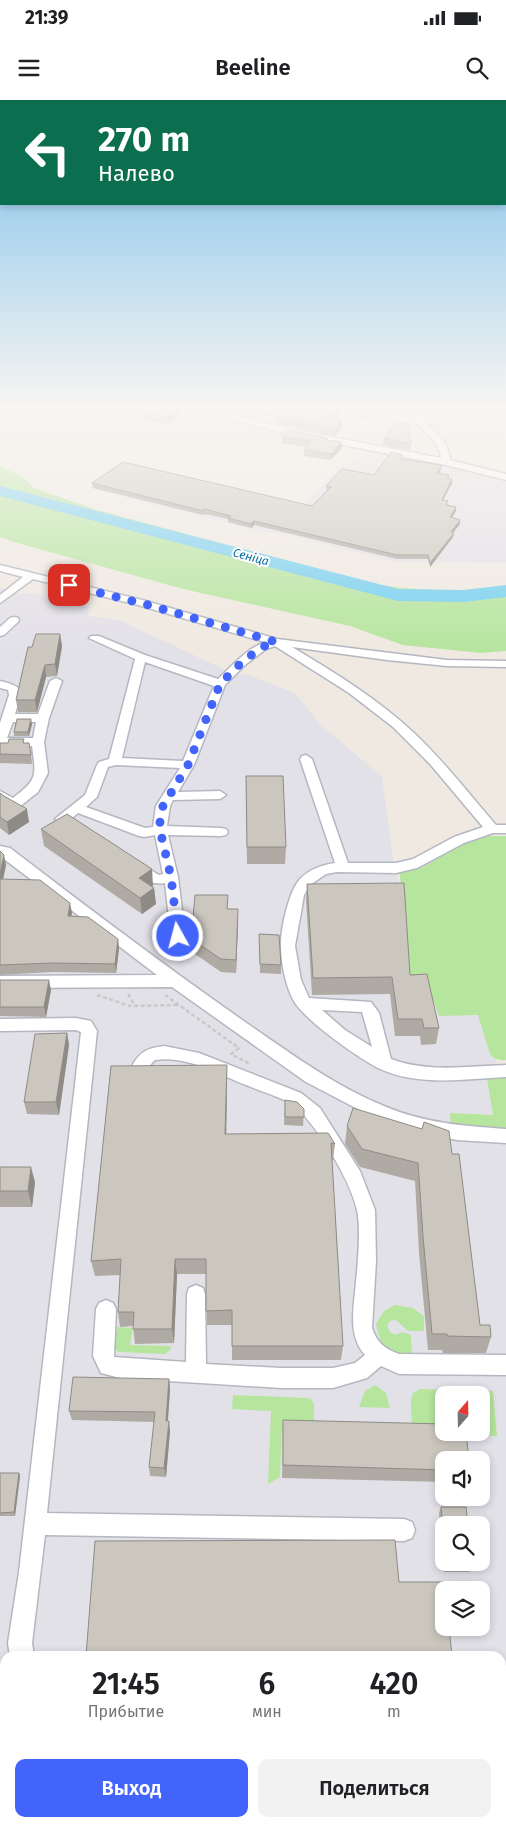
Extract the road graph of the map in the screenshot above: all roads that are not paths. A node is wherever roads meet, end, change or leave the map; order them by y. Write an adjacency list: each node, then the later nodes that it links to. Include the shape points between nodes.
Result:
1 (0, 568): 2 (street)
2 (31, 576): 3 (street); 7 (street, via 162,608)
3 (0, 600)
4 (14, 620): 5 (street)
5 (0, 633)
6 (95, 638): 8 (street)
7 (276, 642): 9 (street, via 447,663); 12 (street, via 262,647); 24 (street, via 338,679 397,724)
8 (141, 657): 12 (street); 18 (street)
9 (506, 664)
10 (56, 681): 14 (street)
11 (0, 684): 13 (street, via 13,688 15,695)
12 (220, 684): 19 (street)
13 (7, 718): 14 (street); 15 (street)
14 (43, 718): 16 (street)
15 (1, 736): 16 (street)
16 (38, 742): 20 (street, via 42,773 33,789 13,805)
17 (306, 759): 30 (street)
18 (115, 761): 19 (street); 23 (street, via 103,765 90,797)
19 (188, 765): 22 (street)
20 (0, 795)
21 (220, 795): 22 (street)
22 (169, 796): 25 (street, via 163,806)
23 (76, 808): 25 (street, via 144,833); 27 (street, via 62,819)
24 (499, 829): 30 (street, via 459,840 417,863 380,869)
25 (160, 830): 26 (street); 31 (street)
26 (221, 832)
27 (86, 834)
28 (0, 851): 33 (street, via 5,851)
29 (125, 860): 31 (street, via 157,880)
30 (343, 867): 35 (street, via 322,870 305,882 297,895 288,946 293,980)
31 (171, 877): 32 (street)
32 (178, 936)
33 (175, 981): 34 (street); 40 (street, via 312,1077 377,1111 414,1124 457,1133)
34 (0, 982)
35 (304, 1004): 37 (street, via 339,1034); 37 (street, via 366,1006 371,1013)
36 (0, 1025): 46 (street, via 76,1024 85,1025 89,1031)
37 (384, 1063): 39 (street, via 408,1072 428,1074)
38 (138, 1068): 43 (street, via 151,1054 164,1052 193,1057 295,1098 314,1113 354,1176 366,1210 368,1261 362,1328 367,1343)
39 (506, 1072)
40 (506, 1136)
41 (196, 1294): 45 (street)
42 (106, 1309): 45 (street, via 104,1356 108,1366)
43 (379, 1356): 44 (street, via 399,1364); 45 (street, via 360,1371 333,1378)
44 (506, 1365)
45 (196, 1373)
46 (35, 1524): 47 (street); 48 (street)
47 (404, 1530)
48 (21, 1651)

